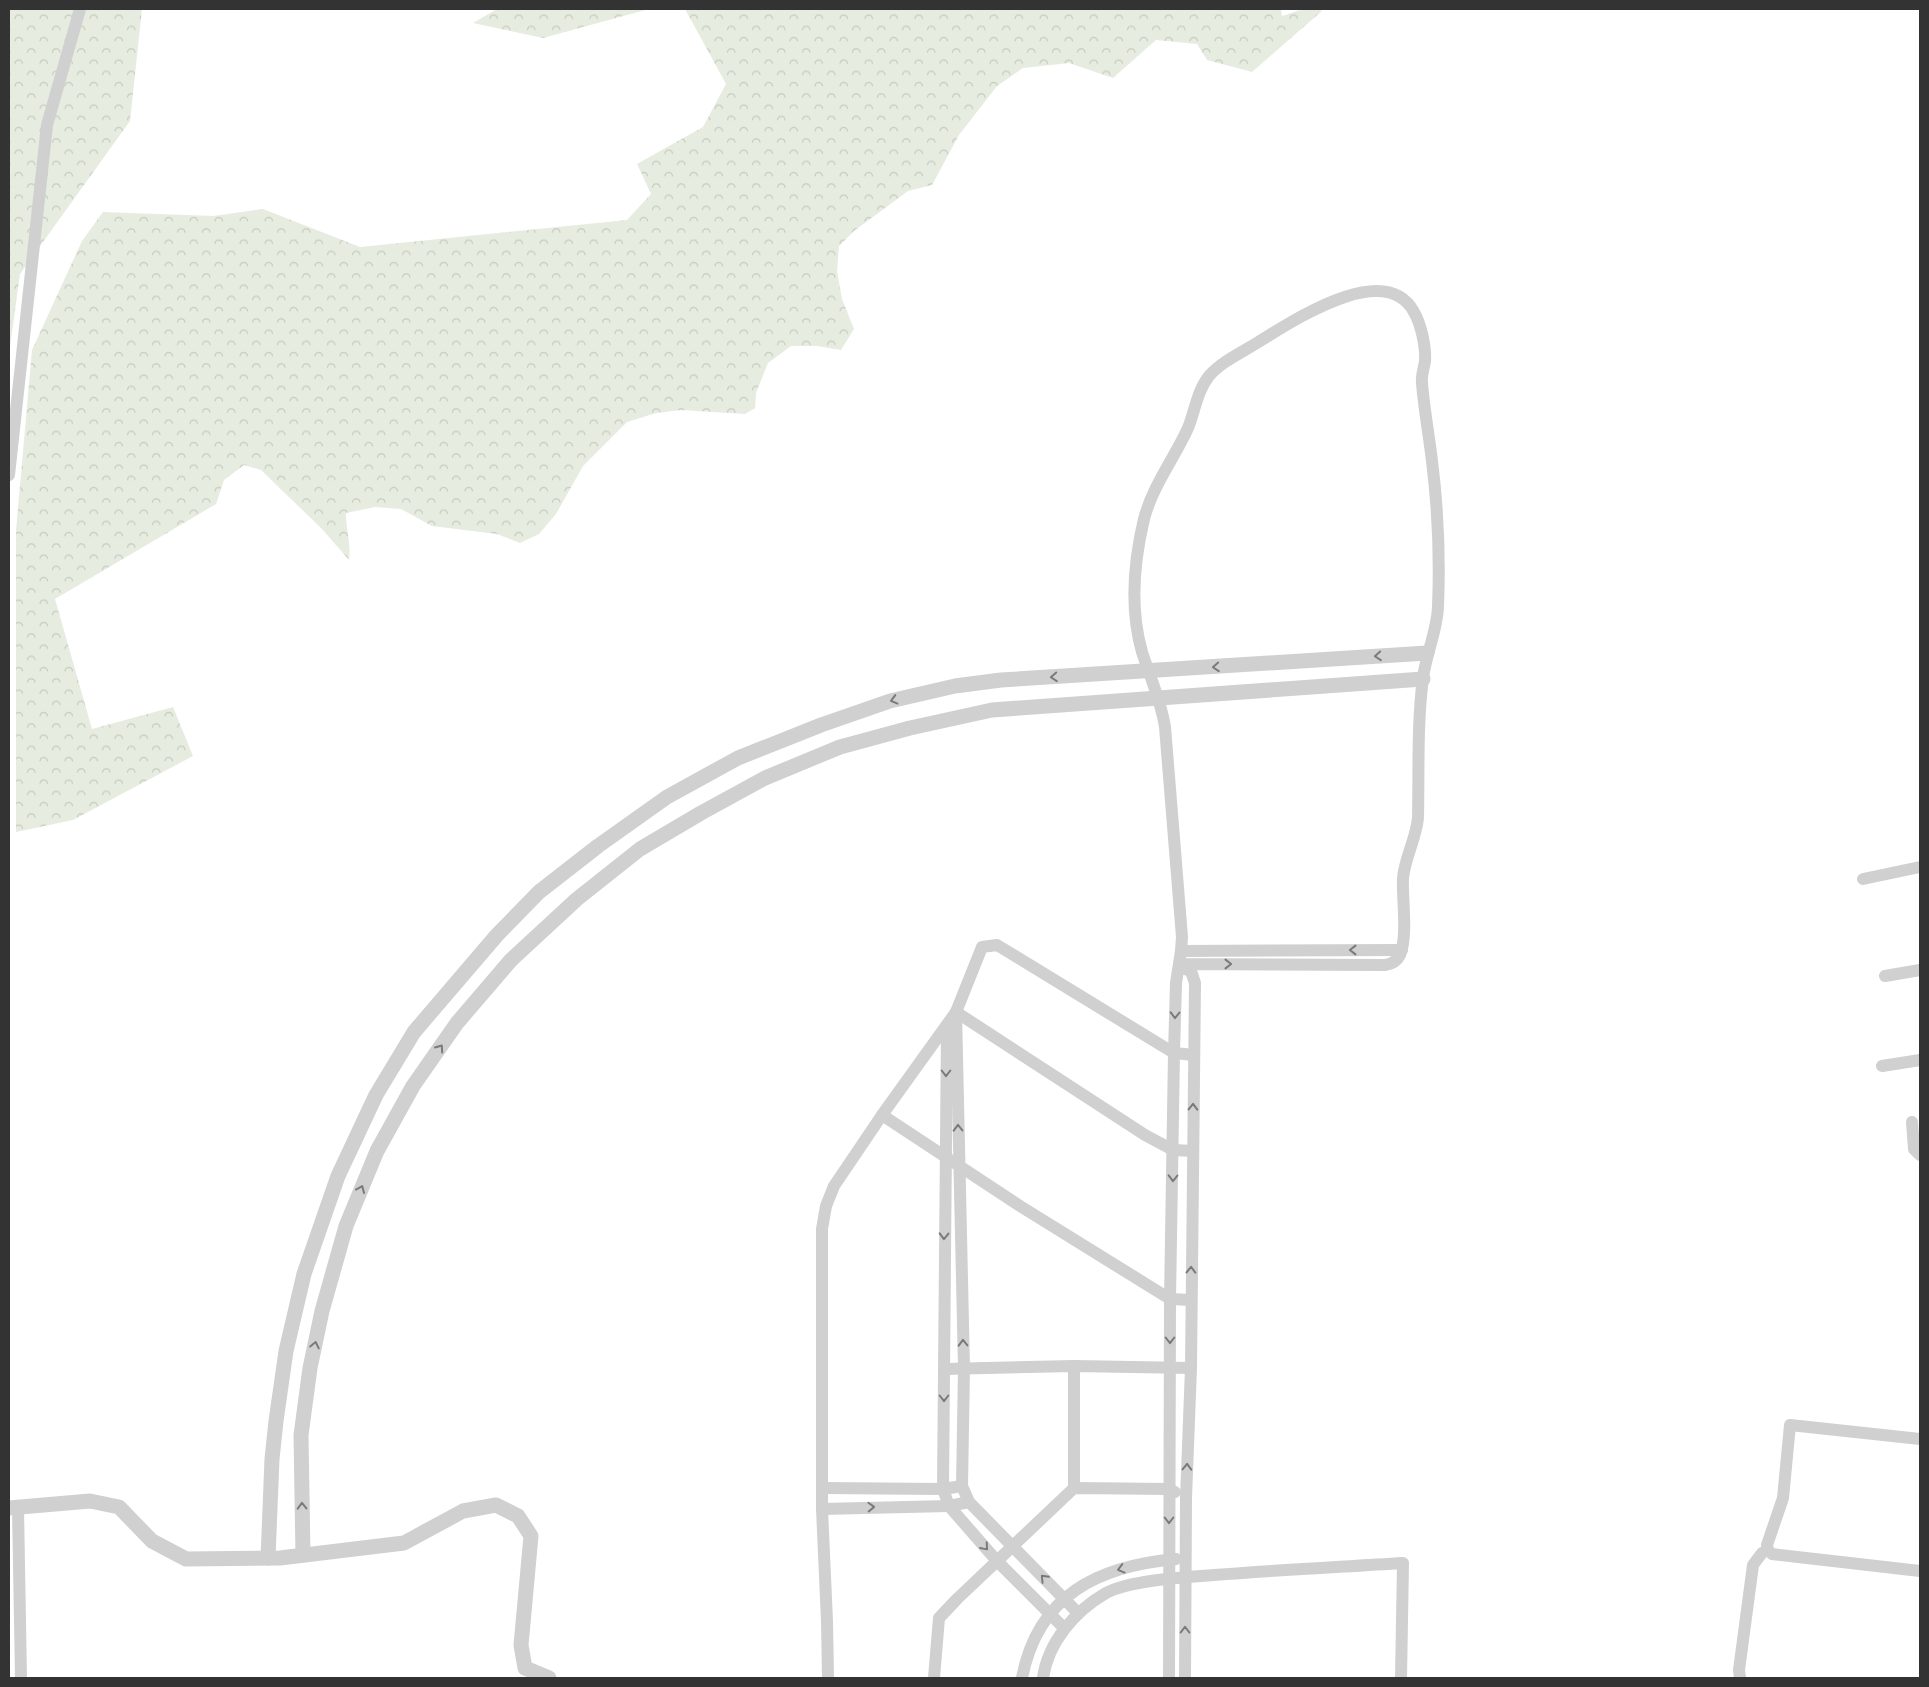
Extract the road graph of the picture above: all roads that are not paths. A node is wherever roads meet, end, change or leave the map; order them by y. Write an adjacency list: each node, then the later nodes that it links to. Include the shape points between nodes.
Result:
1 (80, 9): 2 (street, via 47,124)
2 (9, 475)
3 (1427, 653): 4 (street, one-way to 4); 4 (street, via 1437,616 1438,575 1434,474 1421,380 1425,353 1419,322 1412,308 1394,294 1380,291 1349,297 1306,313 1222,365 1207,379 1182,439 1149,501 1140,537 1136,612); 5 (street)
4 (1148, 671): 6 (street); 49 (street, one-way to 49, via 955,686 890,701 821,724 738,758 667,797 539,892 497,935 414,1032 376,1095 338,1176 304,1274 286,1351 272,1459)
5 (1423, 679): 6 (street); 10 (street, via 1418,818 1403,877)
6 (1159, 698): 11 (street, via 1166,733); 48 (street, one-way to 6, via 301,1435 322,1311 346,1226 377,1151 413,1086 457,1023 511,960 577,899 640,850 765,778 840,747 992,710)
7 (1920, 867): 8 (street)
8 (1863, 880)
9 (1280, 950): 10 (street, one-way to 9); 11 (street); 12 (street)
10 (1402, 950): 12 (street, via 1399,957 1389,964)
11 (1181, 951): 13 (street)
12 (1279, 964): 13 (street, one-way to 12)
13 (1179, 966): 17 (street, one-way to 17); 18 (street, via 1191,971 1194,978)
14 (1920, 970): 15 (street)
15 (1885, 976)
16 (953, 1020): 17 (street, via 982,947 997,945); 21 (street); 23 (street); 26 (street, one-way to 26); 27 (street, one-way to 16)
17 (1174, 1053): 18 (street); 23 (street)
18 (1194, 1055): 24 (street, one-way to 18)
19 (1920, 1060): 20 (street)
20 (1882, 1066)
21 (882, 1115): 26 (street); 37 (street, via 834,1186 822,1229)
22 (1912, 1122): 25 (street, via 1914,1149)
23 (1174, 1150): 24 (street); 28 (street, one-way to 28)
24 (1192, 1151): 29 (street, one-way to 24)
25 (1920, 1155)
26 (946, 1157): 27 (street); 34 (street, one-way to 34)
27 (959, 1166): 28 (street); 32 (street, one-way to 27)
28 (1170, 1299): 29 (street); 31 (street, one-way to 31)
29 (1191, 1300): 33 (street)
30 (1074, 1366): 31 (street); 32 (street); 38 (street)
31 (1170, 1366): 33 (street); 40 (street)
32 (964, 1368): 34 (street); 36 (street)
33 (1191, 1368): 41 (street, one-way to 33)
34 (944, 1369): 39 (street, one-way to 39)
35 (1920, 1439): 53 (street, via 1790,1425 1783,1498 1767,1545 1772,1554)
36 (962, 1486): 39 (street); 42 (street)
37 (822, 1488): 39 (street); 45 (street)
38 (1074, 1488): 40 (street); 46 (street)
39 (943, 1489): 43 (street)
40 (1169, 1489): 41 (street); 51 (street, one-way to 51)
41 (1186, 1498): 50 (street)
42 (969, 1502): 43 (street); 46 (street)
43 (950, 1506): 45 (street, one-way to 43); 52 (street, one-way to 52)
44 (14, 1508): 49 (street, via 90,1501 119,1508 152,1541 186,1559); 60 (street)
45 (822, 1509): 62 (street)
46 (1013, 1546): 52 (street); 56 (street, one-way to 46)
47 (1762, 1553): 69 (street, via 1753,1565)
48 (303, 1555): 49 (street); 61 (street, via 404,1542 463,1511 496,1505 518,1516 531,1536 521,1646 525,1668)
49 (268, 1558)
50 (1186, 1558): 51 (street); 54 (street)
51 (1168, 1559): 55 (street); 56 (street, one-way to 56, via 1100,1575)
52 (997, 1561): 57 (street); 63 (street, via 939,1618)
53 (1920, 1570)
54 (1185, 1578): 55 (street); 67 (street, one-way to 54); 68 (street, via 1403,1563)
55 (1169, 1579): 58 (street, via 1107,1592); 66 (street)
56 (1064, 1598): 57 (street); 58 (street)
57 (1049, 1613): 59 (street); 64 (street, via 1024,1664)
58 (1078, 1613): 59 (street)
59 (1064, 1628): 65 (street, via 1053,1647)
60 (22, 1678)
61 (549, 1678)
62 (828, 1678)
63 (934, 1678)
64 (1022, 1678)
65 (1043, 1678)
66 (1169, 1678)
67 (1185, 1678)
68 (1401, 1678)
69 (1740, 1678)

